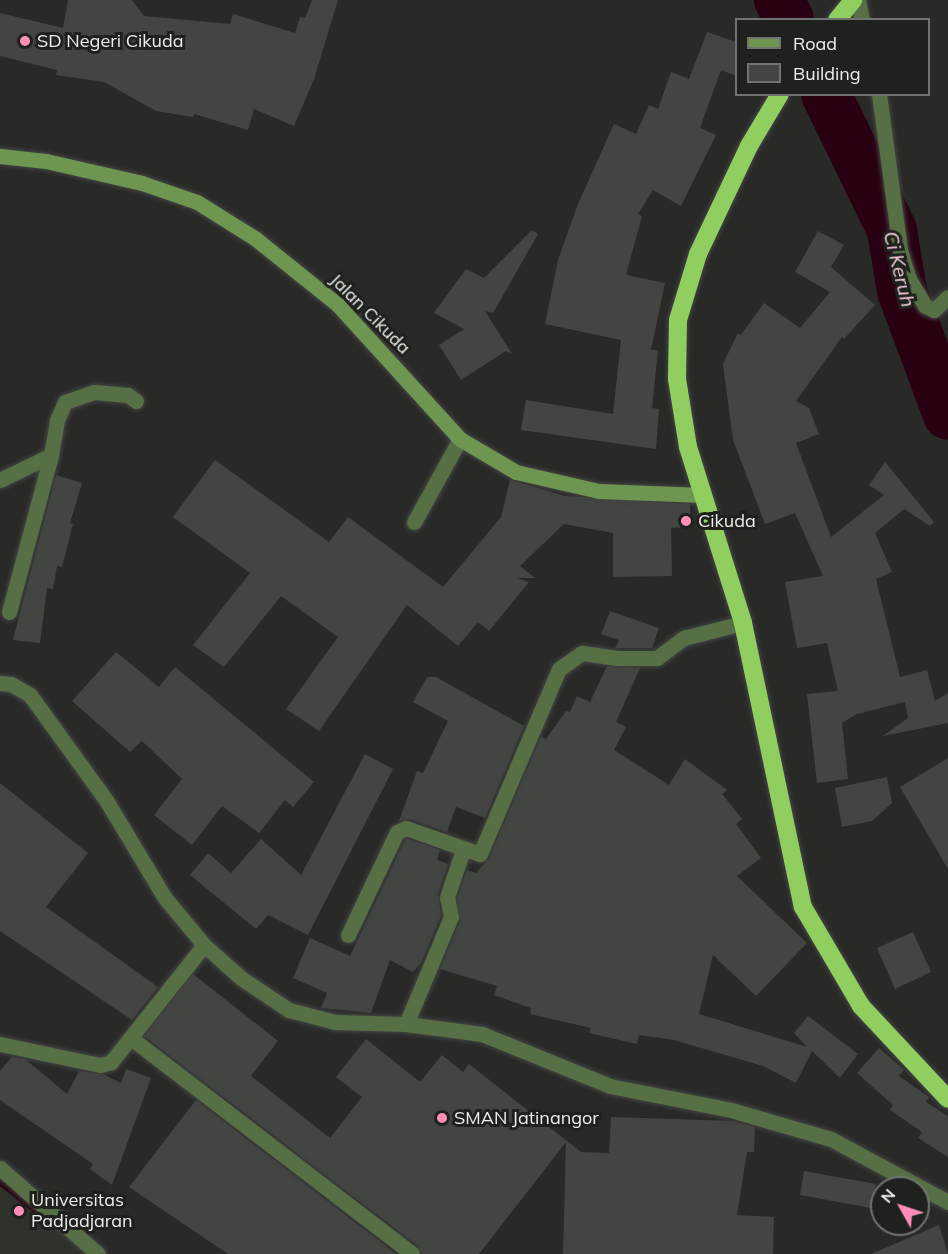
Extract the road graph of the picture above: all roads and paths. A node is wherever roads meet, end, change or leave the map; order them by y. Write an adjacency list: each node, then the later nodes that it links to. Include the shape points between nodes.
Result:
1 (853, 1): 2 (highway); 3 (street)
2 (839, 18)
3 (861, 18)
4 (779, 96): 12 (highway, via 749,146 698,254 678,320 677,379 688,447)
5 (879, 96): 7 (street, via 900,250 909,279 925,306 934,310)
6 (0, 156): 9 (street, Jalan Cikuda, via 46,161 142,183 197,202 256,239 338,305)
7 (948, 297)
8 (136, 400): 10 (street, via 128,395 94,392 65,402 57,420)
9 (460, 439): 12 (street, Jalan Cikuda, via 516,472 599,491); 13 (street)
10 (51, 455): 11 (street); 14 (street)
11 (0, 480)
12 (703, 495): 15 (highway)
13 (414, 522)
14 (9, 612)
15 (743, 623): 17 (street, via 684,638 657,658 582,653 559,669 480,854); 23 (highway, via 802,907 861,1006)
16 (0, 683): 19 (street, via 11,684 36,704 106,800 165,898)
17 (463, 850): 18 (street, via 406,828 397,832); 20 (street, via 447,897 451,917)
18 (348, 934)
19 (204, 945): 20 (street, via 241,978 289,1010 335,1022); 21 (street)
20 (406, 1024): 25 (street, via 482,1034 610,1086 731,1110 831,1138)
21 (131, 1038): 22 (street, via 111,1062 100,1065); 27 (street)
22 (0, 1044)
23 (948, 1100)
24 (0, 1168): 26 (street)
25 (948, 1202)
26 (98, 1254)
27 (412, 1254)

